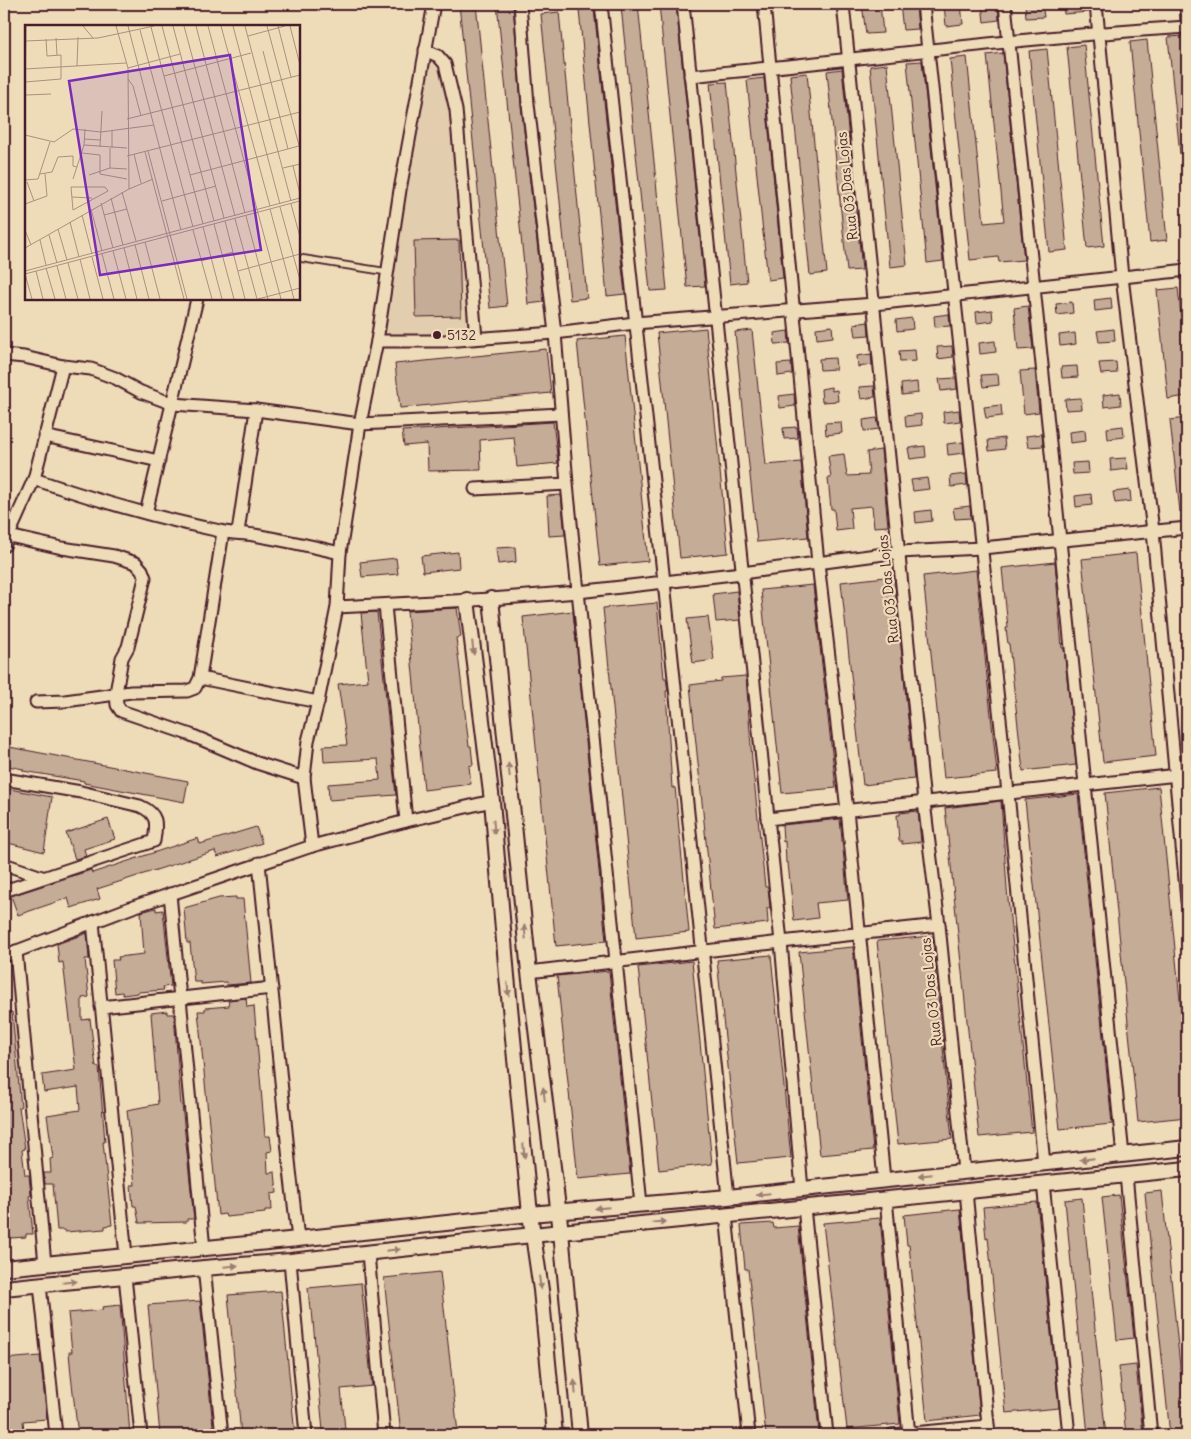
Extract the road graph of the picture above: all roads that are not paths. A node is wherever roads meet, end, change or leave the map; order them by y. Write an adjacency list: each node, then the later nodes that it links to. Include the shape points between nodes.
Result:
1 (434, 4): 15 (street)
2 (520, 4): 31 (street, via 528,104)
3 (600, 4): 30 (street)
4 (683, 4): 19 (street)
5 (764, 4): 18 (street)
6 (843, 4): 17 (street, Rua 03 Das Lojas)
7 (923, 4): 16 (street)
8 (1005, 4): 14 (street)
9 (1096, 4): 13 (street)
10 (1186, 4): 11 (street)
11 (1187, 20)
12 (1187, 27): 13 (street)
13 (1099, 32): 14 (street); 23 (street)
14 (1008, 41): 16 (street); 24 (street)
15 (425, 50): 22 (street); 32 (street, via 438,56 445,64 456,110)
16 (928, 50): 17 (street); 25 (street)
17 (850, 59): 18 (street); 27 (street, Rua 03 Das Lojas)
18 (769, 68): 19 (street); 28 (street)
19 (690, 76): 29 (street)
20 (300, 258): 22 (lane)
21 (1187, 270): 23 (street)
22 (388, 272): 33 (street)
23 (1122, 278): 24 (street); 49 (street)
24 (1034, 286): 25 (street); 51 (street)
25 (954, 295): 27 (street); 52 (street)
26 (197, 300): 36 (street)
27 (874, 304): 28 (street); 53 (street, Rua 03 Das Lojas)
28 (794, 310): 29 (street); 55 (street)
29 (717, 316): 30 (street); 56 (street)
30 (635, 323): 31 (street); 57 (street)
31 (555, 333): 32 (street); 38 (street)
32 (476, 338): 33 (street, via 444,342)
33 (377, 342): 39 (street)
34 (4, 354): 35 (street)
35 (63, 366): 36 (street, via 92,369); 40 (street)
36 (173, 404): 37 (street); 41 (street)
37 (256, 410): 39 (street); 48 (street)
38 (561, 414): 39 (street); 43 (street)
39 (360, 424): 54 (street)
40 (44, 436): 41 (street); 42 (street)
41 (159, 461): 45 (street)
42 (34, 480): 45 (street); 50 (street)
43 (567, 484): 44 (street); 58 (street)
44 (476, 489)
45 (146, 513): 47 (street)
46 (1187, 528): 49 (street)
47 (223, 532): 48 (street); 63 (street)
48 (238, 532): 54 (street)
49 (1153, 532): 51 (street); 67 (street)
50 (6, 541): 64 (street, via 114,556 136,563 142,570 145,578 128,647 122,658)
51 (1061, 541): 52 (street); 70 (street)
52 (982, 548): 53 (street); 71 (street)
53 (899, 552): 55 (street); 73 (street, Rua 03 Das Lojas)
54 (340, 553): 62 (street)
55 (818, 563): 56 (street); 74 (street)
56 (742, 573): 57 (street); 75 (street)
57 (664, 582): 58 (street); 89 (street)
58 (578, 592): 59 (street); 91 (street)
59 (491, 599): 60 (street); 92 (street, one-way to 59)
60 (467, 600): 61 (street); 72 (street, one-way to 72)
61 (386, 605): 62 (street); 76 (street)
62 (337, 607): 66 (street)
63 (200, 678): 64 (street, via 192,691); 66 (street)
64 (116, 693): 65 (street); 68 (street, via 117,705 127,714)
65 (36, 702)
66 (318, 702): 68 (street, via 308,742)
67 (1181, 775): 70 (street); 83 (street)
68 (304, 778): 77 (street)
69 (4, 779): 80 (street, via 140,806 155,818 154,841)
70 (1086, 785): 71 (street); 97 (street)
71 (1008, 793): 73 (street); 98 (street)
72 (492, 801): 76 (street); 111 (street, one-way to 111)
73 (924, 802): 74 (street); 85 (street, Rua 03 Das Lojas)
74 (847, 810): 75 (street); 86 (street)
75 (767, 820): 87 (street)
76 (406, 821): 77 (street)
77 (312, 846): 79 (street)
78 (4, 864): 80 (street)
79 (259, 864): 82 (street); 93 (street)
80 (42, 877): 81 (street)
81 (4, 891)
82 (170, 894): 84 (street); 94 (street)
83 (1187, 901)
84 (93, 922): 88 (street); 95 (street)
85 (939, 925): 86 (street); 100 (street, Rua 03 Das Lojas)
86 (859, 933): 87 (street); 102 (street)
87 (781, 942): 89 (street); 104 (street)
88 (16, 951): 90 (street); 120 (street)
89 (702, 951): 91 (street); 106 (street)
90 (4, 956)
91 (616, 962): 92 (street); 108 (street)
92 (529, 972): 110 (street, one-way to 92)
93 (272, 988): 94 (street); 115 (street)
94 (180, 998): 95 (street); 116 (street)
95 (101, 1007): 118 (street)
96 (1187, 1148): 97 (street)
97 (1123, 1155): 98 (street, one-way to 98)
98 (1044, 1164): 100 (street)
99 (1187, 1169): 101 (street)
100 (964, 1171): 102 (street, one-way to 102)
101 (1126, 1175): 103 (street); 139 (street)
102 (884, 1179): 104 (street)
103 (1043, 1183): 105 (street); 138 (street)
104 (802, 1190): 106 (street, one-way to 106)
105 (966, 1191): 107 (street); 126 (street)
106 (728, 1197): 108 (street)
107 (886, 1199): 109 (street); 127 (street)
108 (641, 1204): 110 (street, one-way to 110)
109 (804, 1207): 112 (street); 136 (street)
110 (558, 1211): 111 (street); 113 (street)
111 (530, 1214): 114 (street); 115 (street)
112 (726, 1215): 113 (street, one-way to 112); 135 (street)
113 (561, 1232): 114 (street); 134 (street, one-way to 113)
114 (534, 1235): 117 (street, one-way to 114); 133 (street, one-way to 133)
115 (298, 1239): 116 (street)
116 (204, 1248): 118 (street)
117 (368, 1252): 119 (street); 132 (street)
118 (126, 1256): 120 (street)
119 (290, 1261): 122 (street, one-way to 119); 131 (street)
120 (45, 1264): 121 (street)
121 (4, 1268)
122 (204, 1268): 123 (street); 130 (street)
123 (125, 1276): 124 (street, one-way to 123); 129 (street)
124 (40, 1285): 125 (street); 128 (street)
125 (4, 1288)
126 (988, 1430): 127 (street)
127 (909, 1434): 137 (street)
128 (56, 1435)
129 (141, 1435)
130 (222, 1435)
131 (306, 1435)
132 (384, 1435)
133 (555, 1435)
134 (580, 1435)
135 (748, 1435)
136 (827, 1435)
137 (892, 1435)
138 (1069, 1435)
139 (1151, 1435)

